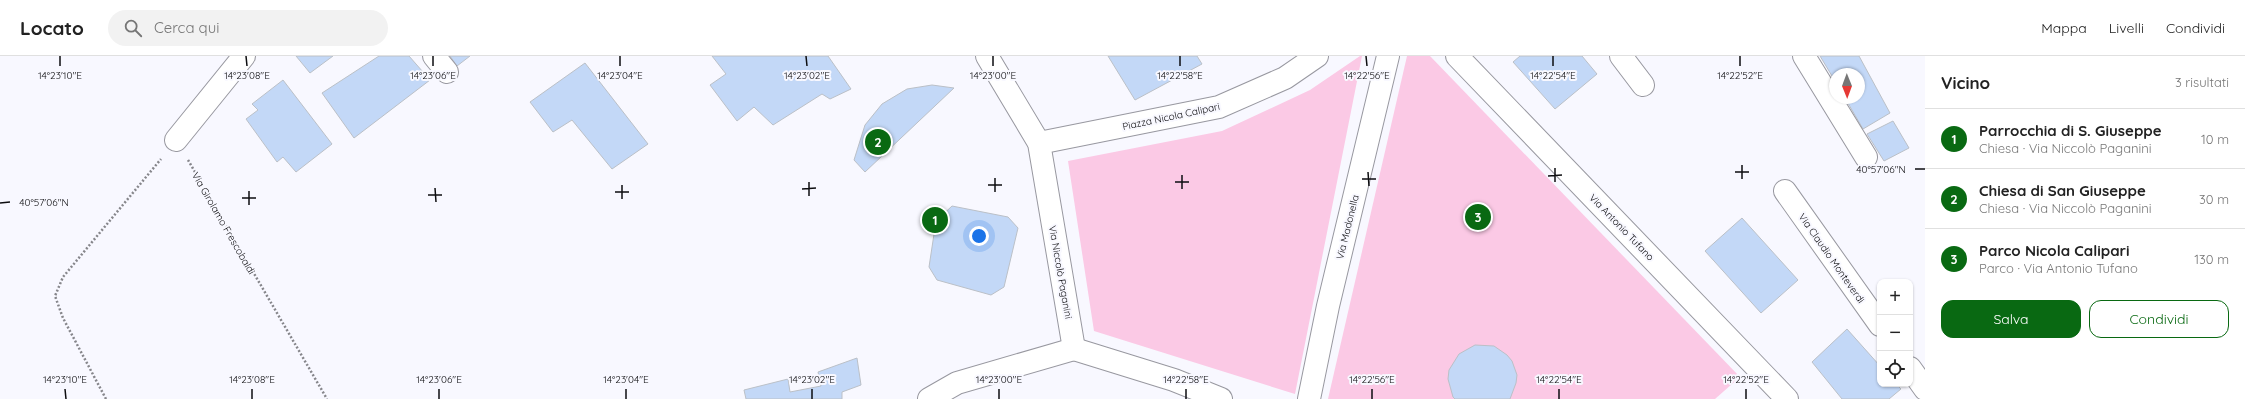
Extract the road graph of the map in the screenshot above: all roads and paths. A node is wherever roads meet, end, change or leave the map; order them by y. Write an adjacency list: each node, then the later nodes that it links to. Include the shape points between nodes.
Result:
1 (244, 56): 9 (street)
2 (987, 56): 10 (street, Via Niccolò Paganini)
3 (1317, 56): 10 (street, Piazza Nicola Calipari, via 1285,78 1219,108)
4 (1388, 56): 22 (street, Via Madonella, via 1328,306)
5 (1457, 56): 23 (street, Via Antonio Tufano)
6 (1621, 56): 8 (street)
7 (1804, 56): 11 (street)
8 (1643, 85)
9 (176, 140): 18 (path, via 63,278 55,296 63,318); 19 (path, Via Girolamo Frescobaldi)
10 (1039, 142): 14 (street, Via Niccolò Paganini)
11 (1866, 157)
12 (1785, 191): 13 (street, Via Claudio Monteverdi)
13 (1877, 321)
14 (1074, 349): 17 (street); 20 (street, via 956,383)
15 (1913, 372): 16 (street)
16 (1925, 389)
17 (1174, 390): 21 (street)
18 (106, 399)
19 (327, 399)
20 (929, 399)
21 (1221, 399)
22 (1309, 399)
23 (1787, 399)

